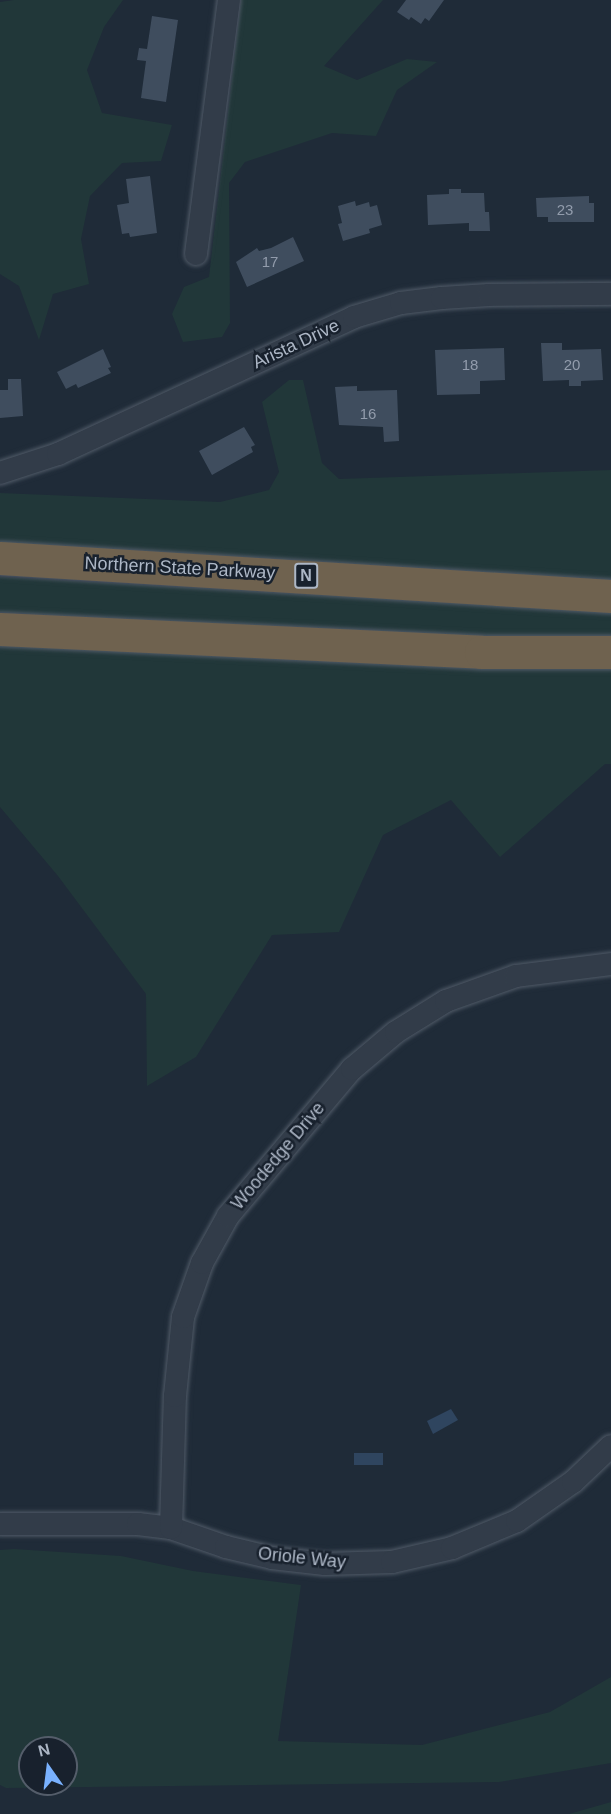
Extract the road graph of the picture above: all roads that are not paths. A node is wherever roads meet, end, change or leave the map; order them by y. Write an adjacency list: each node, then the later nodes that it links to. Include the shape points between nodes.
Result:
1 (229, 0): 2 (street)
2 (196, 254)
3 (611, 294): 4 (street, Arista Drive, via 489,295 401,303 354,317 58,454)
4 (0, 473)
5 (0, 558): 6 (highway, Northern State Parkway / N)
6 (611, 596)
7 (0, 629): 8 (highway, via 481,652)
8 (611, 652)
9 (611, 964): 12 (street, Woodedge Drive, via 516,976 446,1001 396,1032 352,1069 228,1216 202,1263 183,1317 175,1396)
10 (611, 1446): 12 (street, Oriole Way, via 573,1482 517,1521 452,1548 392,1562 325,1564 272,1558)
11 (0, 1524): 12 (street, Oriole Way, via 138,1524)
12 (171, 1528)

